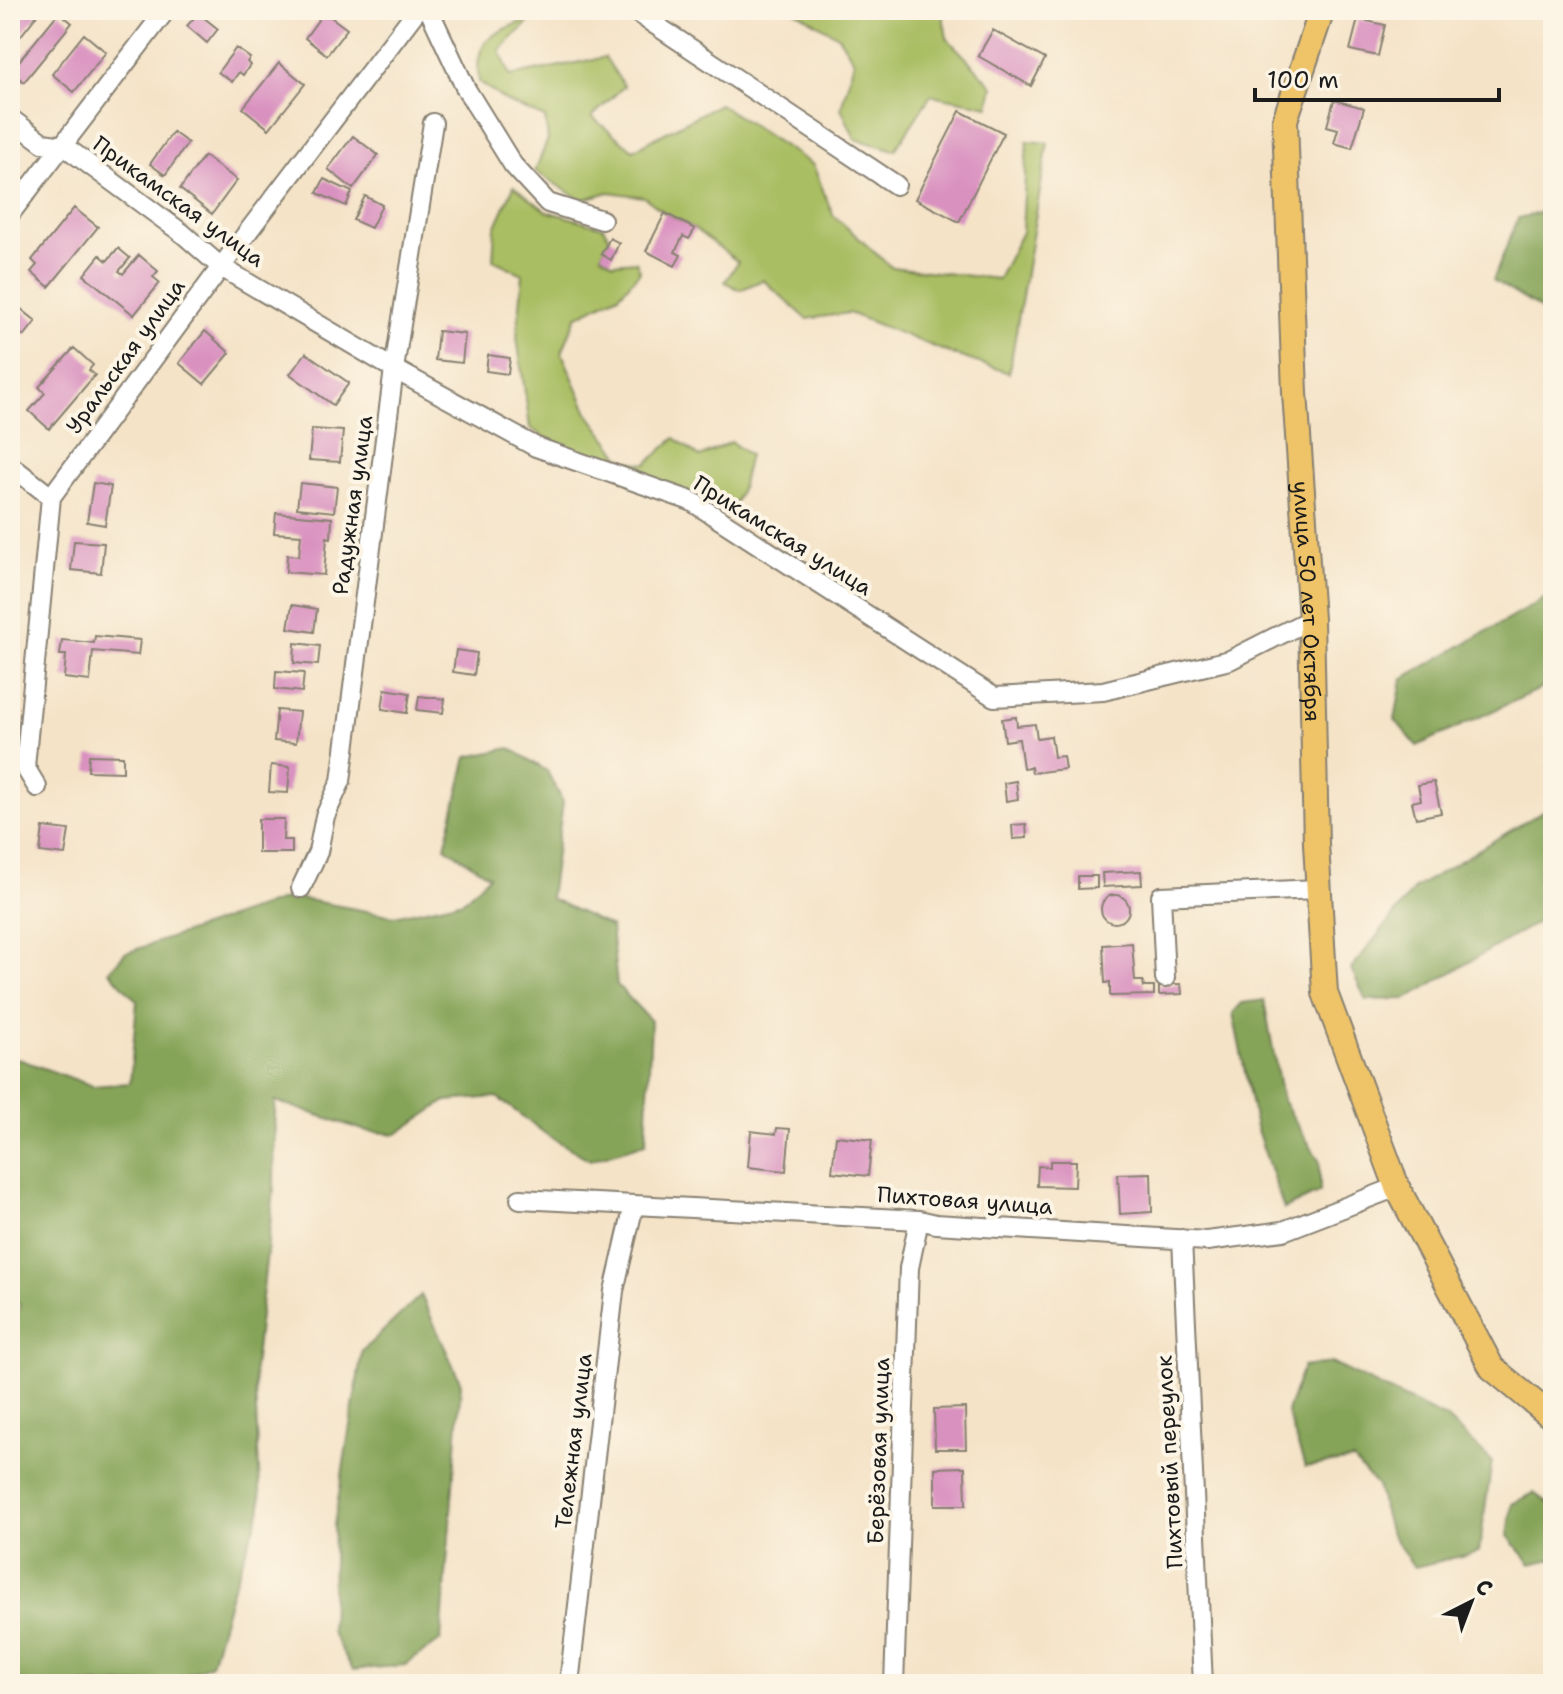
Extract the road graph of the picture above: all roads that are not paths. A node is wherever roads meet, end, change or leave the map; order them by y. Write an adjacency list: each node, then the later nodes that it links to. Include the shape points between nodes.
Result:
1 (166, 10): 8 (street)
2 (417, 10): 12 (street, Уральская улица)
3 (429, 10): 11 (street, via 466,89 513,165 548,203)
4 (633, 10): 9 (street)
5 (1322, 10): 16 (main road, улица 50 лет Октября, via 1285,120 1295,393)
6 (10, 118): 8 (street, Прикамская улица, via 43,143)
7 (433, 123): 13 (street, Радужная улица)
8 (64, 146): 10 (street); 12 (street, Прикамская улица)
9 (896, 185)
10 (10, 214)
11 (602, 220)
12 (221, 267): 13 (street, Прикамская улица); 15 (street, Уральская улица)
13 (394, 369): 16 (street, Прикамская улица, via 536,447 691,501 994,697 1103,691 1230,660); 18 (street, Радужная улица, via 341,781)
14 (10, 465): 15 (street)
15 (51, 497): 17 (street, via 25,767)
16 (1311, 619): 19 (main road, улица 50 лет Октября)
17 (37, 787)
18 (301, 888)
19 (1318, 889): 20 (street, via 1161,896); 21 (main road, улица 50 лет Октября, via 1325,993)
20 (1165, 978)
21 (1397, 1187): 25 (street, Пихтовая улица, via 1283,1231); 26 (main road, улица 50 лет Октября, via 1492,1368)
22 (520, 1199): 23 (street, Пихтовая улица)
23 (634, 1205): 24 (street, Пихтовая улица); 27 (street, Тележная улица, via 614,1291)
24 (919, 1220): 25 (street, Пихтовая улица); 28 (street, Берёзовая улица, via 909,1268)
25 (1182, 1239): 29 (street, Пихтовый переулок)
26 (1553, 1418)
27 (569, 1684)
28 (894, 1684)
29 (1203, 1684)

